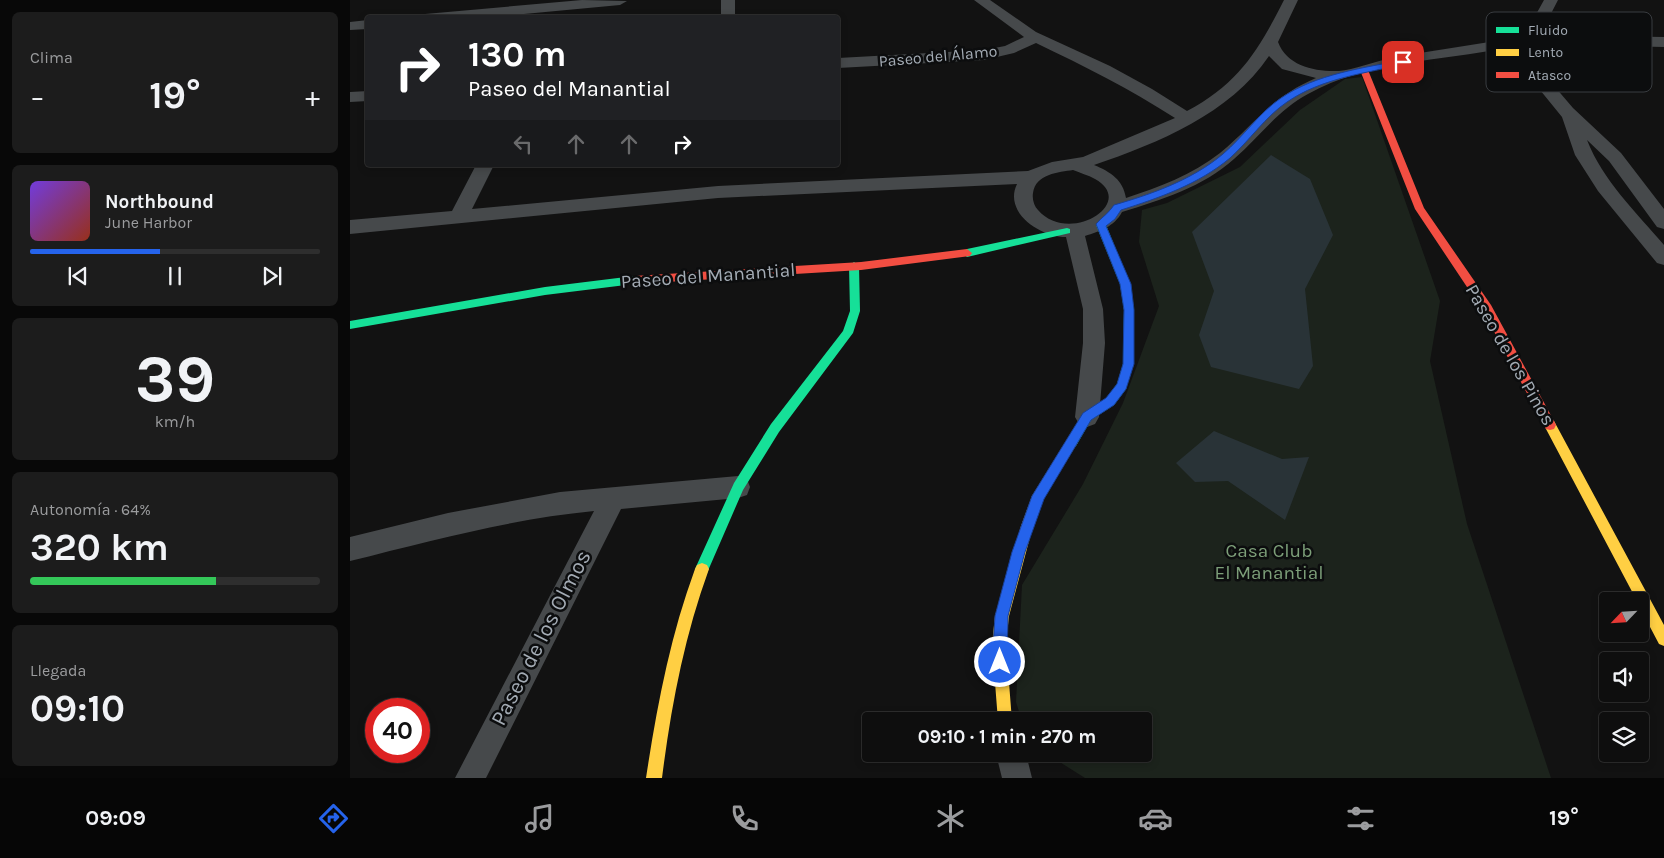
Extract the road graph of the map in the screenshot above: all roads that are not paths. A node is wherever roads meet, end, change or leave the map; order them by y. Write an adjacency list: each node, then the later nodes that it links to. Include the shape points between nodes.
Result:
1 (728, 0): 9 (street)
2 (981, 0): 12 (street, Paseo del Álamo)
3 (1291, 0): 13 (street)
4 (1551, 0): 7 (street)
5 (620, 1): 6 (street)
6 (562, 12): 8 (street)
7 (1545, 12)
8 (494, 15)
9 (728, 15)
10 (365, 24): 11 (street)
11 (350, 26)
12 (1036, 37): 15 (street, Paseo del Álamo, via 1009,50 984,55); 22 (street, Paseo del Álamo, via 1104,69)
13 (1270, 42): 17 (street, via 1273,52 1283,63 1315,74); 22 (street, via 1254,66 1241,78)
14 (1486, 47): 16 (street)
15 (840, 63)
16 (1364, 70): 17 (street); 39 (street, Paseo de los Pinos, via 1420,209 1487,308)
17 (1342, 76): 26 (street, via 1284,100 1226,156 1196,176 1158,195)
18 (1551, 92): 21 (street)
19 (365, 96): 20 (street)
20 (350, 97)
21 (1568, 112): 28 (street, via 1615,157); 32 (street, via 1584,155 1604,187)
22 (1186, 119): 23 (street, via 1132,145)
23 (1076, 166): 25 (street, via 1060,166); 26 (street, via 1092,169 1114,185 1119,196)
24 (484, 167): 27 (street)
25 (1032, 177): 27 (street, via 718,192); 31 (street, via 1022,194 1030,214 1040,222)
26 (1117, 207): 29 (street)
27 (459, 216): 30 (street)
28 (1664, 222)
29 (1101, 224): 31 (street); 35 (street, via 1126,284 1128,364 1122,386 1110,402)
30 (350, 227)
31 (1071, 231): 33 (street, Paseo del Manantial, via 983,250); 35 (street, via 1088,282 1093,309 1094,343)
32 (1664, 258)
33 (854, 266): 34 (street, Paseo del Manantial, via 609,282); 36 (street, via 855,311 848,333 775,428)
34 (350, 325)
35 (1087, 417): 40 (street, via 1038,496 1018,552 1002,616 999,644)
36 (738, 487): 37 (street); 43 (street, via 688,604 665,696)
37 (613, 499): 38 (street, via 560,503 503,513); 42 (street, Paseo de los Olmos)
38 (350, 549)
39 (1664, 638)
40 (1004, 712)
41 (1013, 762): 44 (street)
42 (470, 778)
43 (654, 778)
44 (1017, 778)

